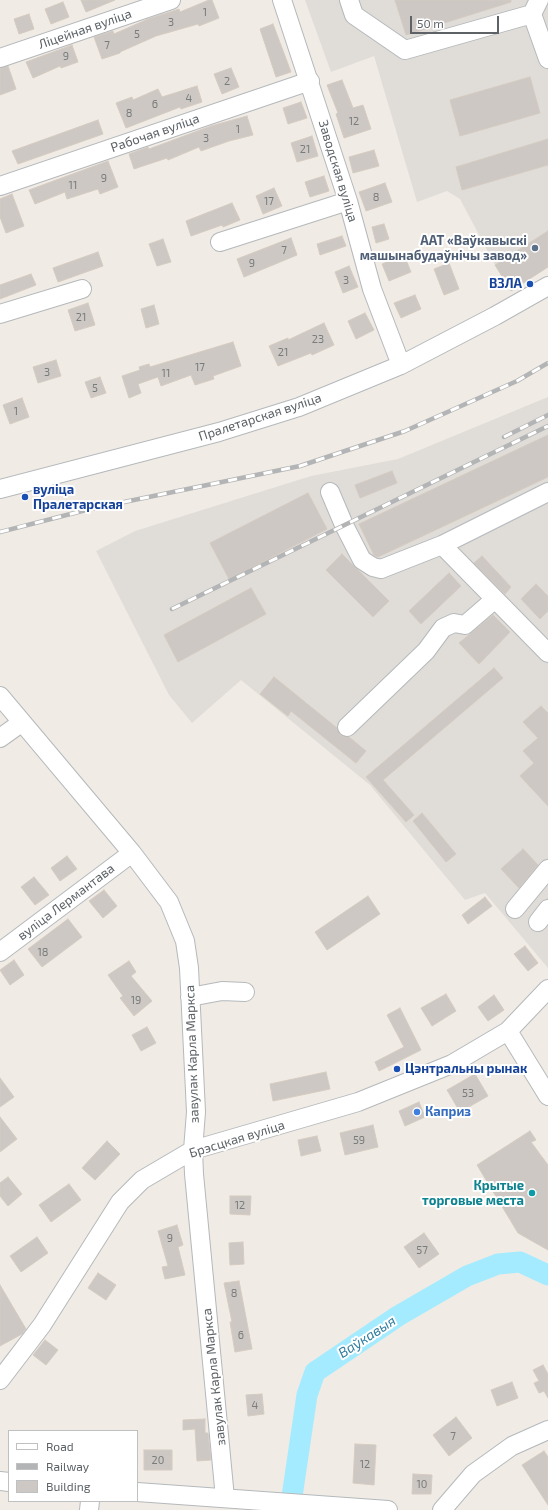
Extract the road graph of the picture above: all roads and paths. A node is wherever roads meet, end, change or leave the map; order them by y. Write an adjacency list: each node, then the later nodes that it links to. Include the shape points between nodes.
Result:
1 (171, 0): 5 (street, Ліцейная вуліца)
2 (282, 0): 7 (street, Заводская вуліца)
3 (349, 0): 4 (street, via 354,15 405,50)
4 (536, 7): 6 (street)
5 (0, 58)
6 (548, 58)
7 (310, 81): 8 (street, Рабочая вуліца); 9 (street, Заводская вуліца)
8 (0, 186)
9 (348, 201): 10 (street); 14 (street, Заводская вуліца, via 372,288)
10 (220, 242)
11 (548, 286): 14 (street, Пралетарская вуліца)
12 (82, 289): 13 (street)
13 (0, 314)
14 (401, 365): 15 (street, Пралетарская вуліца, via 284,412 219,432)
15 (0, 489)
16 (330, 492): 18 (street, via 362,560 373,567 381,569)
17 (548, 492): 18 (street)
18 (442, 545): 19 (street)
19 (494, 600): 20 (street); 23 (street, via 464,625 454,623 443,628 426,651)
20 (548, 653)
21 (0, 696): 22 (street, завулак Карла Маркса)
22 (21, 723): 24 (street); 25 (street, завулак Карла Маркса)
23 (347, 727)
24 (0, 738)
25 (132, 853): 28 (street, вуліца Лермантава); 31 (street, завулак Карла Маркса, via 169,902 185,941)
26 (548, 869): 27 (street)
27 (515, 909)
28 (0, 952)
29 (548, 989): 32 (street, Брэсцкая вуліца)
30 (245, 992): 31 (street, via 222,991)
31 (190, 997): 34 (street, завулак Карла Маркса, via 196,1112)
32 (508, 1031): 33 (street); 34 (street, Брэсцкая вуліца, via 452,1064 358,1102)
33 (548, 1096)
34 (193, 1150): 35 (street, Брэсцкая вуліца, via 142,1180 120,1202 42,1325); 38 (street, завулак Карла Маркса)
35 (0, 1380)
36 (548, 1430): 41 (street, via 512,1446 473,1474)
37 (138, 1492): 39 (street)
38 (225, 1498): 39 (street); 40 (street)
39 (170, 1502)
40 (388, 1510)
41 (442, 1510)

